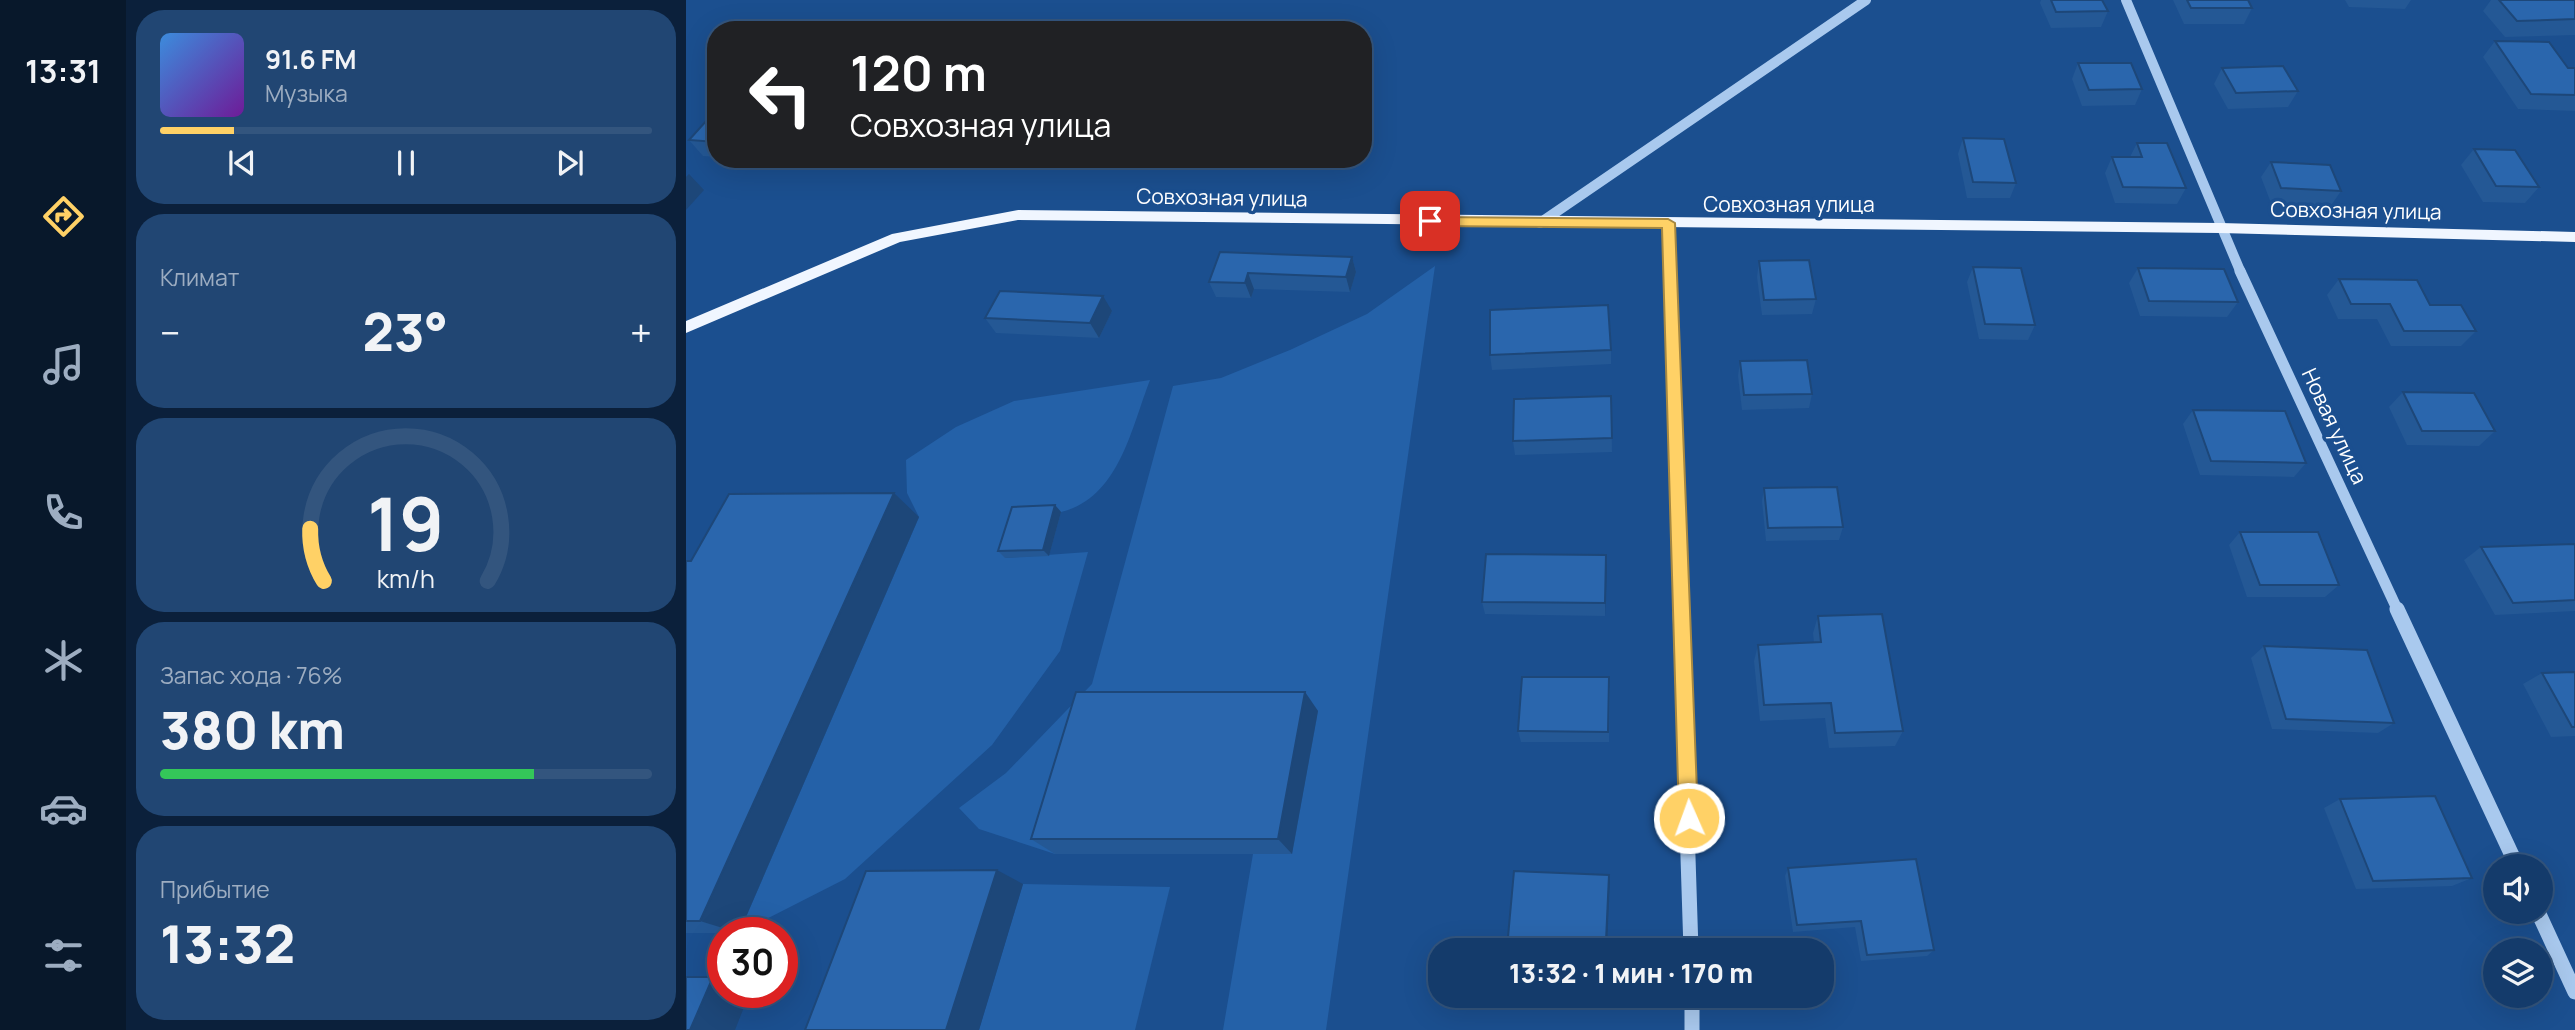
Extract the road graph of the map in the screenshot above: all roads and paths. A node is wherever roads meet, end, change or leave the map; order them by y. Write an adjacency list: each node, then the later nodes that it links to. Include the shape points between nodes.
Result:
1 (1866, 0): 3 (street)
2 (2126, 0): 5 (street, Новая улица)
3 (1540, 223): 4 (main road, Совхозная улица); 7 (main road, Совхозная улица, via 1018,215 897,238)
4 (1668, 223): 5 (main road, Совхозная улица); 10 (street)
5 (2220, 228): 6 (main road, Совхозная улица); 8 (street, Новая улица)
6 (2575, 237)
7 (686, 327)
8 (2510, 854)
9 (2544, 924): 11 (street)
10 (1691, 938)
11 (2575, 992)
12 (1692, 1008): 13 (street)
13 (1692, 1030)

